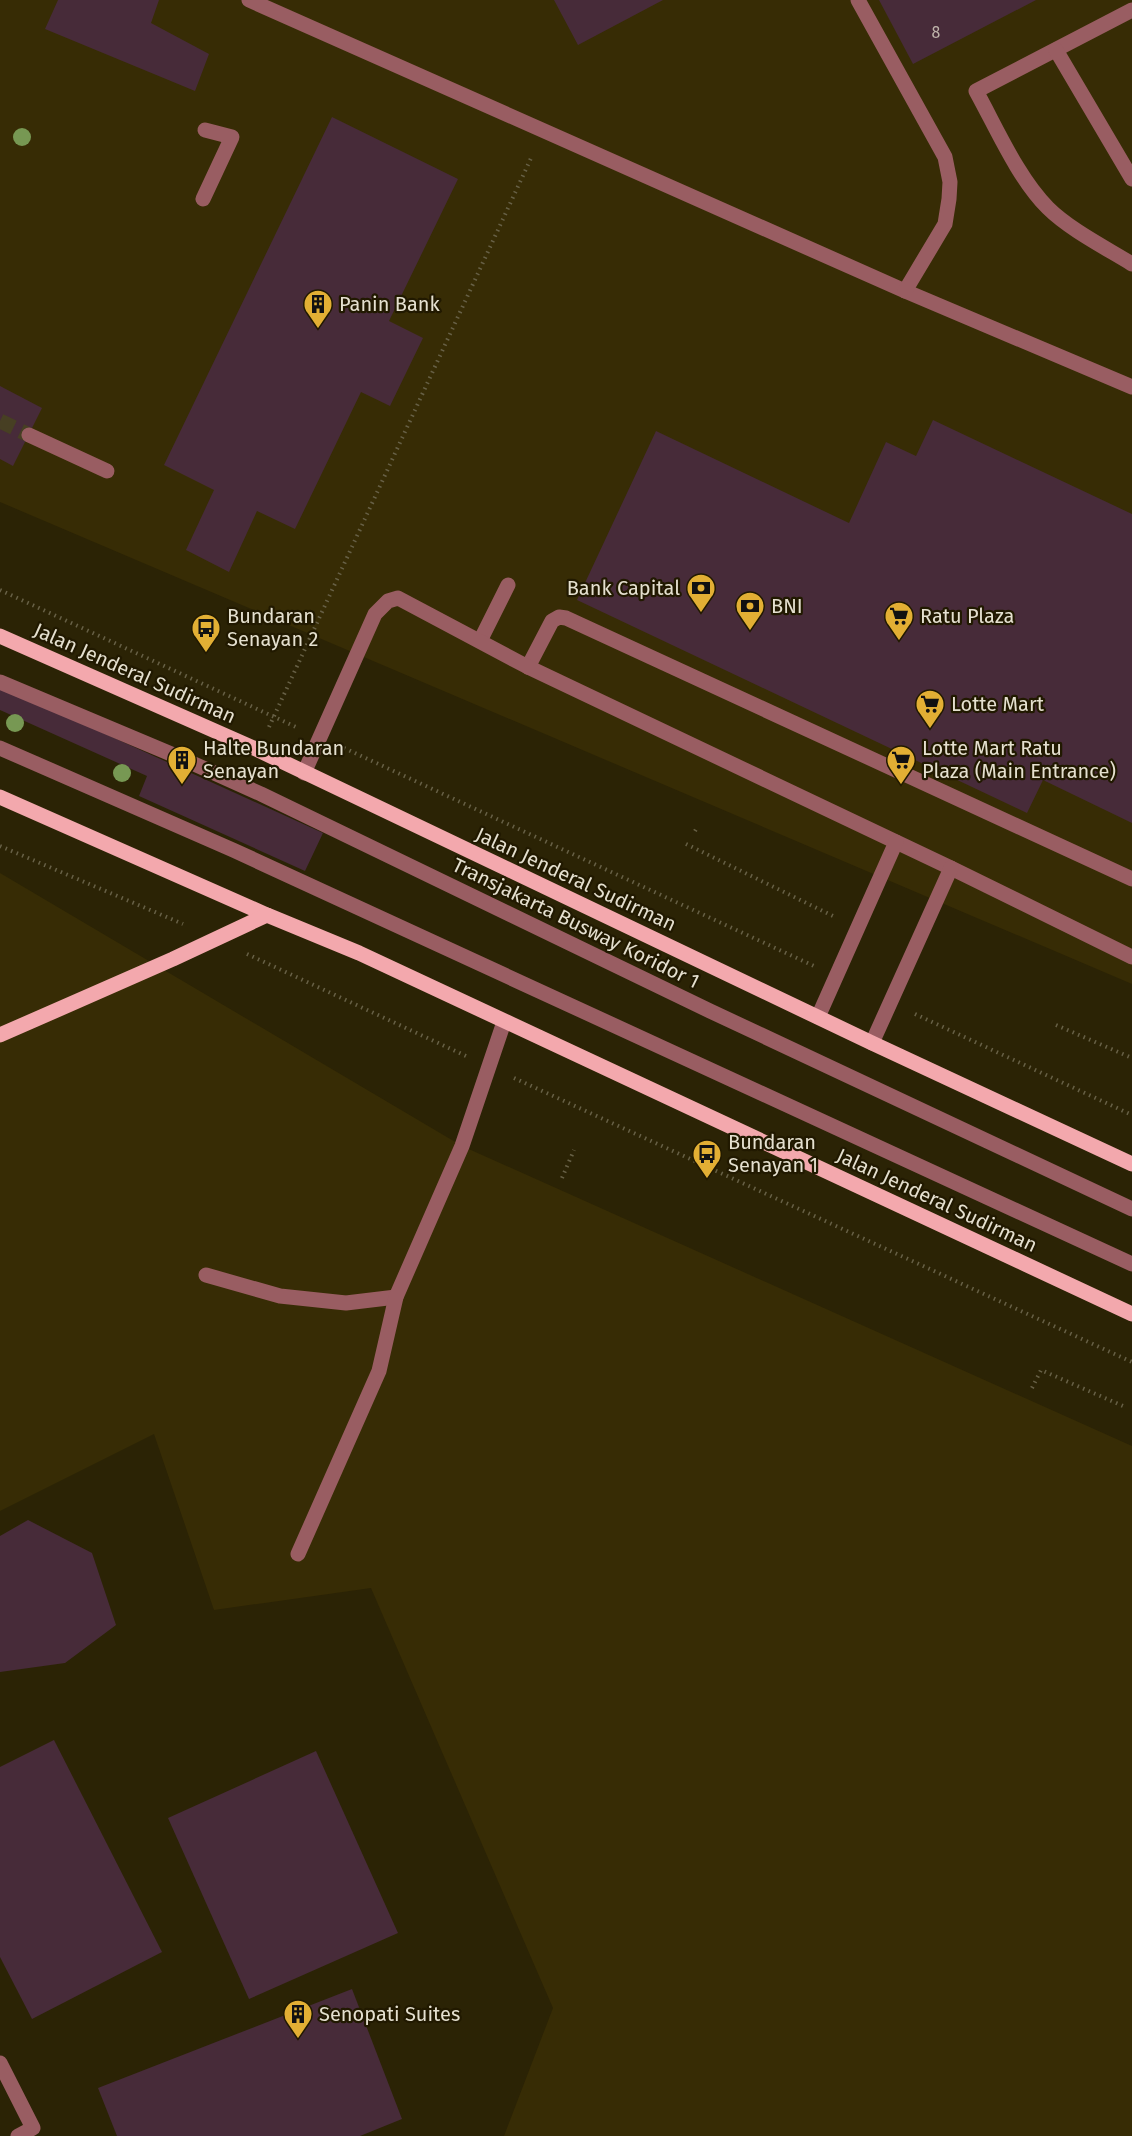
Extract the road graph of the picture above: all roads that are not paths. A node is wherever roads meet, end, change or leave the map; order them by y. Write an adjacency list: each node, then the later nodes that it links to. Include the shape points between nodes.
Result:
1 (858, 0): 9 (lane, via 945,157 950,182 945,224)
2 (259, 2): 9 (lane)
3 (1132, 10): 4 (lane)
4 (1056, 50): 6 (lane); 8 (lane, via 976,91 1031,189 1050,210)
5 (205, 130): 7 (lane, via 232,136)
6 (1132, 179)
7 (203, 199)
8 (1132, 264)
9 (905, 291): 10 (lane)
10 (1132, 387)
11 (29, 435): 12 (lane)
12 (107, 471)
13 (508, 585): 15 (lane)
14 (0, 636): 19 (main road, Jalan Jenderal Sudirman)
15 (480, 640): 16 (lane); 19 (lane, via 398,598 388,601 375,614)
16 (528, 667): 21 (lane); 23 (lane, via 552,621 566,618)
17 (0, 682): 31 (lane, Transjakarta Busway Koridor 1, via 261,794)
18 (0, 748): 32 (lane, via 233,850)
19 (304, 773): 26 (main road, Jalan Jenderal Sudirman)
20 (0, 797): 24 (main road, Jalan Jenderal Sudirman)
21 (896, 842): 22 (lane); 26 (lane)
22 (951, 868): 25 (lane); 29 (lane)
23 (1132, 879)
24 (267, 915): 27 (main road, Jalan Jenderal Sudirman, via 359,953); 28 (main road)
25 (1132, 957)
26 (818, 1017): 29 (main road, Jalan Jenderal Sudirman)
27 (504, 1022): 34 (lane, via 462,1146); 35 (main road, Jalan Jenderal Sudirman)
28 (0, 1035)
29 (872, 1042): 30 (main road, Jalan Jenderal Sudirman)
30 (1132, 1164)
31 (1132, 1209)
32 (1132, 1264)
33 (206, 1275): 34 (lane, via 280,1296 346,1303)
34 (396, 1297): 36 (lane, via 379,1371)
35 (1132, 1314)
36 (298, 1554)
37 (0, 2063): 38 (lane)
38 (35, 2132): 39 (lane)
39 (18, 2136)

